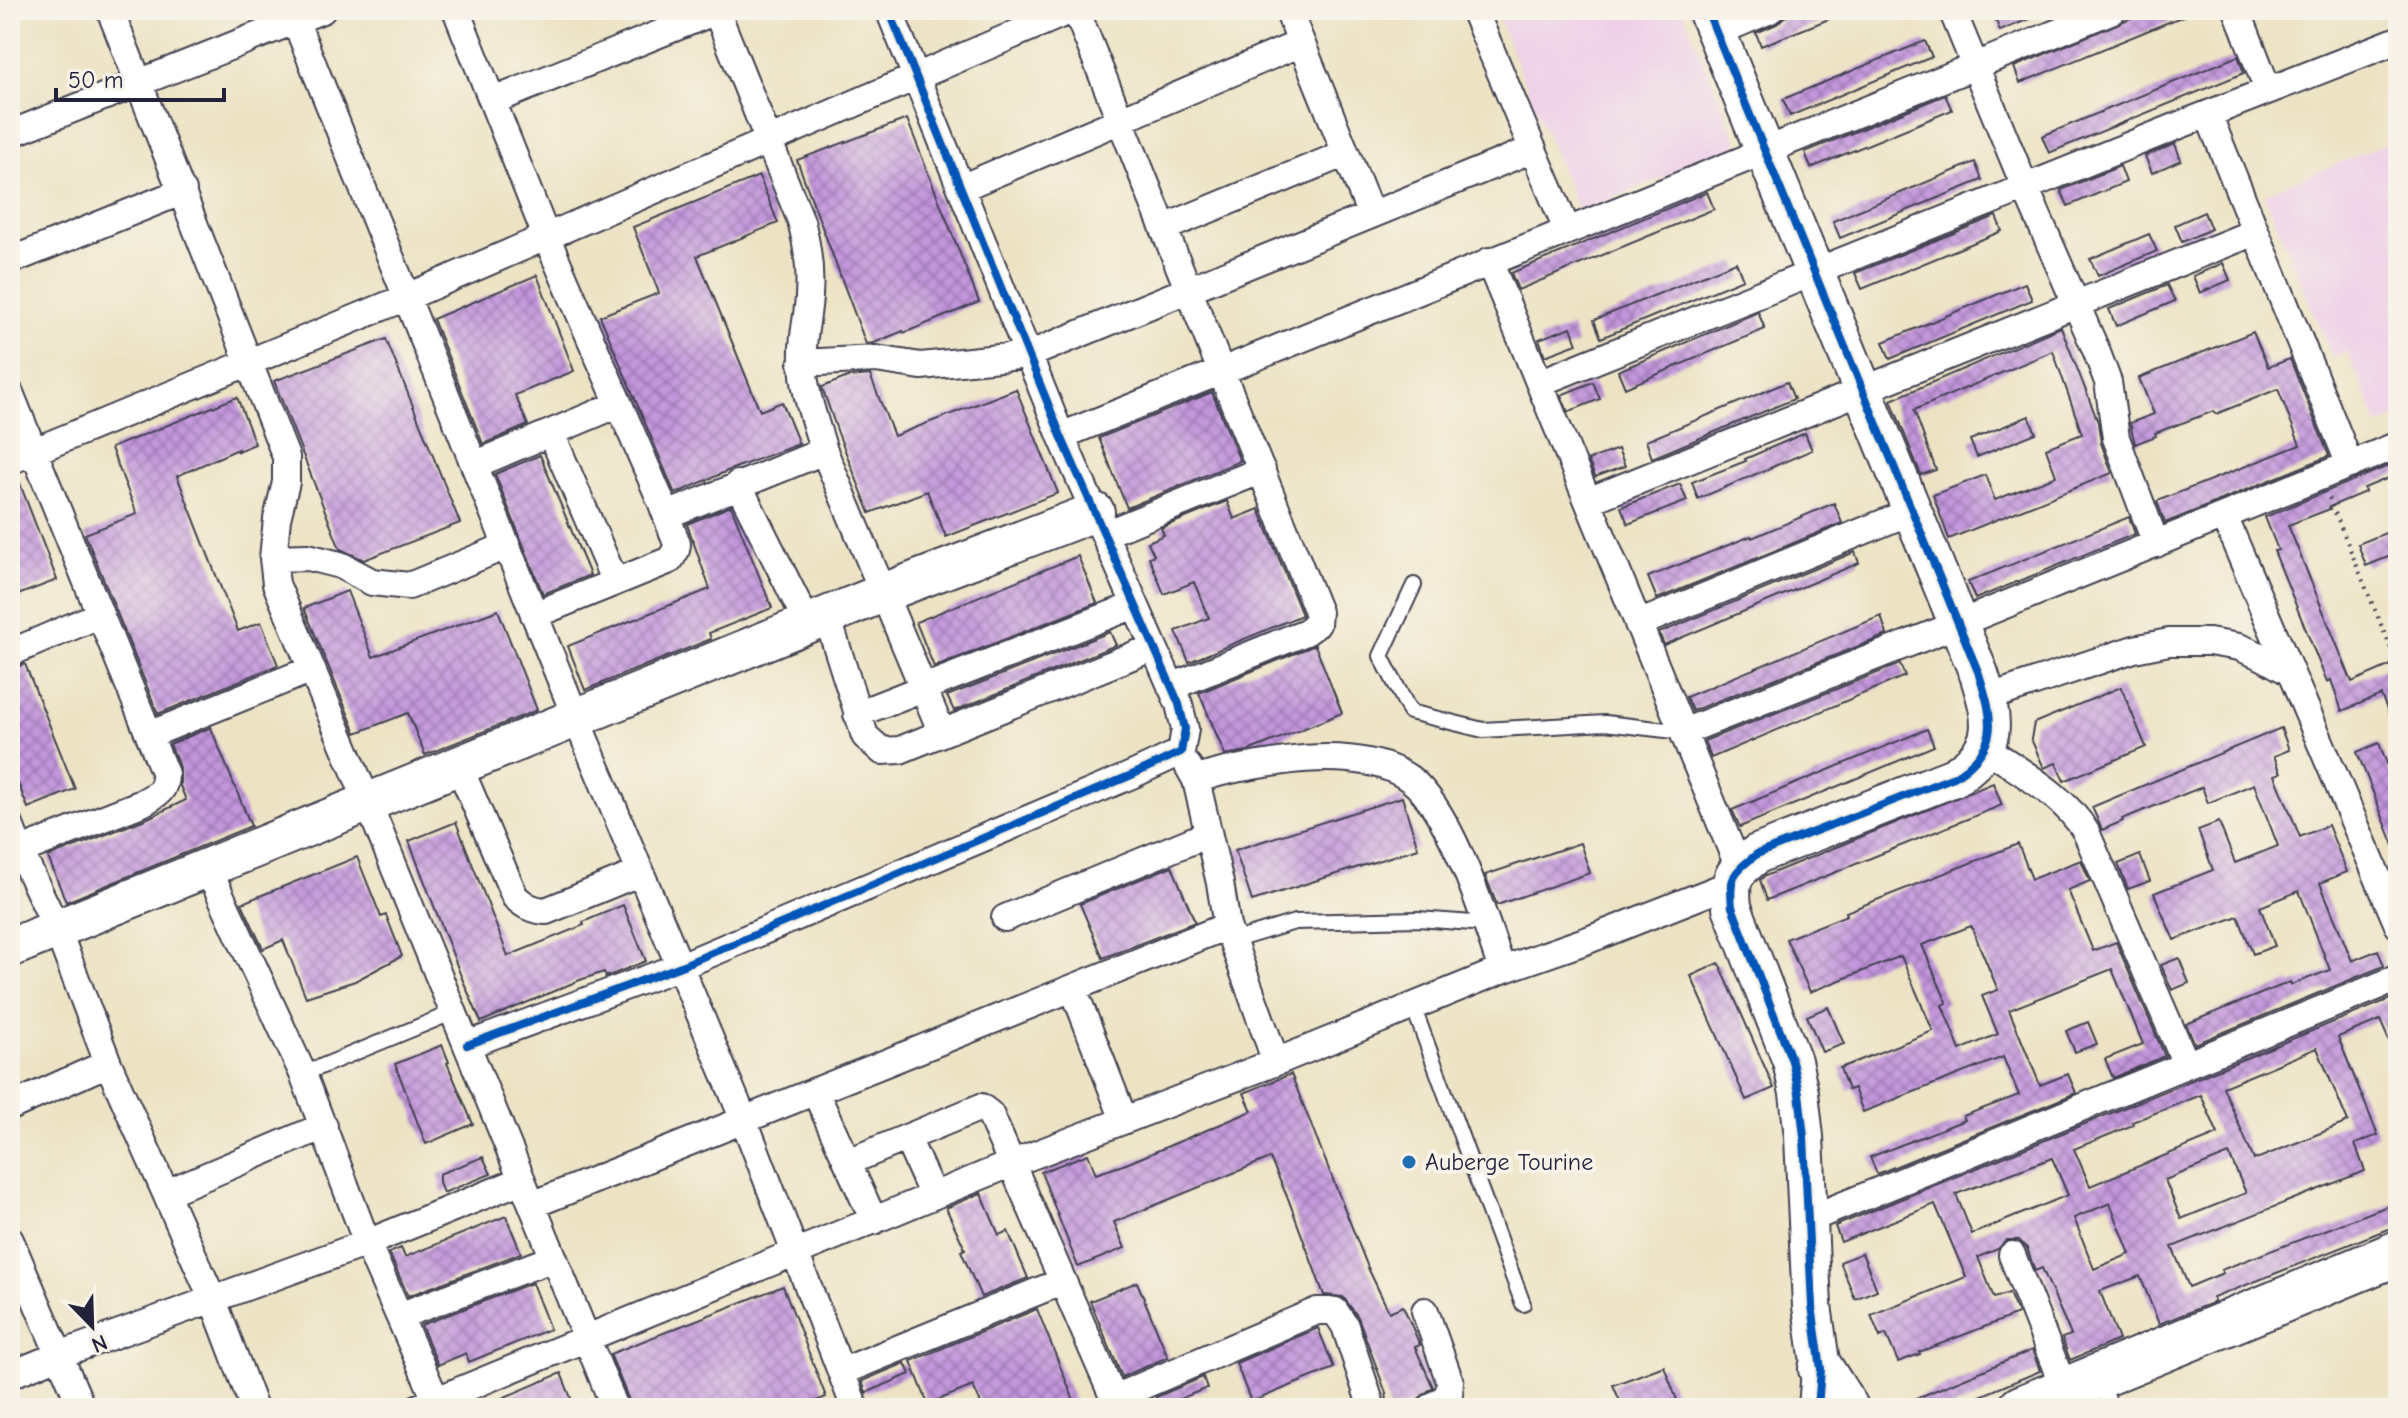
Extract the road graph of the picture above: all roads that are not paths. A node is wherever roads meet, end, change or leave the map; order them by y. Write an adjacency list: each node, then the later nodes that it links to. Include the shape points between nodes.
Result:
1 (110, 10): 19 (street)
2 (322, 10): 13 (street)
3 (456, 10): 21 (street)
4 (889, 10): 18 (street)
5 (1074, 10): 18 (street); 23 (street)
6 (1288, 10): 16 (street)
7 (1474, 10): 26 (street)
8 (1770, 10): 14 (street)
9 (1952, 10): 17 (street)
10 (2113, 10): 17 (street)
11 (2237, 10): 20 (street)
12 (716, 11): 21 (street); 25 (street)
13 (293, 15): 19 (street); 41 (street)
14 (1712, 21): 27 (street)
15 (2398, 40): 20 (street)
16 (1301, 43): 23 (street); 28 (street)
17 (1975, 66): 27 (street); 29 (street)
18 (916, 76): 25 (street); 30 (street)
19 (140, 82): 24 (street); 31 (street)
20 (2268, 90): 22 (street)
21 (493, 101): 36 (street)
22 (2208, 114): 29 (street); 35 (street)
23 (1121, 120): 30 (street); 33 (street)
24 (10, 134)
25 (768, 139): 36 (street); 45 (street, via 808,246)
26 (1533, 149): 32 (street); 34 (street)
27 (1765, 150): 34 (street); 39 (street)
28 (1346, 153): 32 (street); 33 (street)
29 (2025, 187): 39 (street); 42 (street)
30 (961, 188): 43 (street)
31 (183, 191): 37 (street); 44 (street)
32 (1371, 215): 40 (street)
33 (1164, 228): 40 (street)
34 (1567, 230): 38 (street)
35 (2255, 232): 42 (street); 57 (street)
36 (546, 236): 41 (street); 50 (street)
37 (10, 261)
38 (1489, 261): 46 (street); 47 (street)
39 (1815, 272): 47 (street); 48 (street)
40 (1189, 289): 43 (street); 46 (street)
41 (407, 297): 44 (street); 56 (street)
42 (2075, 303): 48 (street); 65 (street, via 2108,382 2116,438)
43 (1028, 355): 45 (street, via 921,366 876,359); 52 (street)
44 (250, 361): 55 (street); 67 (street, via 286,457)
45 (802, 363): 54 (street)
46 (1222, 371): 52 (street); 58 (street)
47 (1539, 383): 60 (street)
48 (1863, 391): 60 (street); 62 (street)
49 (10, 393): 55 (street)
50 (619, 404): 51 (street); 61 (street)
51 (551, 433): 56 (street); 68 (street)
52 (1061, 436): 64 (street)
53 (2398, 445): 57 (street)
54 (824, 451): 59 (street); 70 (street)
55 (22, 457): 72 (street)
56 (474, 465): 66 (street)
57 (2350, 465): 63 (street)
58 (1262, 470): 64 (street); 81 (street, via 1318,612 1317,624)
59 (738, 484): 61 (street, via 667,515); 74 (street)
60 (1588, 501): 75 (street)
61 (662, 504): 68 (street, via 677,544 670,560)
62 (1912, 511): 75 (street); 76 (street)
63 (2224, 516): 65 (street); 80 (street)
64 (1100, 523): 70 (street); 71 (street)
65 (2156, 544): 76 (street)
66 (506, 546): 67 (street, via 409,586 372,582 340,565 308,557); 73 (street)
67 (273, 558): 79 (street, via 276,584)
68 (615, 582): 73 (street)
69 (1414, 585): 86 (lane, via 1381,656 1410,712 1483,730 1605,723)
70 (883, 593): 74 (street); 82 (street)
71 (1135, 605): 77 (street); 82 (street)
72 (99, 615): 78 (street); 88 (street)
73 (534, 615): 85 (street)
74 (817, 620): 84 (street); 85 (street)
75 (1638, 624): 86 (street)
76 (1958, 624): 83 (street); 86 (street)
77 (1154, 647): 81 (street); 87 (street)
78 (10, 653)
79 (312, 669): 88 (street); 93 (street)
80 (2291, 673): 83 (street, via 2239,647 2169,642); 102 (street)
81 (1171, 687): 90 (street, via 1185,729)
82 (923, 689): 84 (street); 87 (street)
83 (1987, 698): 89 (street)
84 (857, 714): 87 (street, via 865,736 882,751 900,750)
85 (576, 718): 91 (street); 98 (street)
86 (1683, 732): 99 (street)
87 (942, 733)
88 (149, 735): 96 (street, via 165,774 158,794)
89 (1986, 748): 99 (street, via 1954,777 1757,854); 115 (street, via 2076,815)
90 (1181, 752): 92 (street); 106 (street)
91 (459, 766): 93 (street); 98 (street, via 515,897 525,906 546,911)
92 (1196, 780): 95 (street); 101 (street, via 1221,770 1317,756 1383,767 1409,779 1444,821)
93 (368, 803): 97 (street); 111 (street)
94 (10, 825): 96 (street)
95 (1208, 834): 100 (street); 104 (street)
96 (20, 851): 103 (street)
97 (208, 868): 103 (street); 116 (street)
98 (641, 872): 106 (street)
99 (1734, 876): 107 (street, via 1588,940); 129 (street, via 1732,907 1792,1061 1799,1093)
100 (1005, 918)
101 (1487, 924): 104 (lane, via 1418,919 1295,922); 107 (street)
102 (2398, 925)
103 (57, 929): 105 (street); 114 (street)
104 (1230, 934): 109 (street); 113 (street)
105 (10, 948)
106 (681, 966): 112 (street); 119 (street)
107 (1502, 970): 110 (street)
108 (2398, 978): 115 (street)
109 (1073, 988): 117 (street); 120 (street)
110 (1413, 1006): 113 (street); 139 (lane)
111 (454, 1012): 112 (street); 116 (lane)
112 (467, 1045): 125 (street)
113 (1276, 1062): 120 (street)
114 (108, 1063): 118 (street); 126 (street)
115 (2186, 1064): 129 (street)
116 (303, 1074): 121 (street)
117 (815, 1091): 119 (street); 123 (street)
118 (10, 1107)
119 (744, 1120): 128 (street); 133 (street)
120 (1124, 1120): 124 (street)
121 (324, 1126): 126 (street); 132 (street)
122 (907, 1138): 123 (street); 124 (street, via 981,1107 990,1114); 127 (street)
123 (848, 1162): 130 (street)
124 (1013, 1163): 127 (street); 137 (street)
125 (522, 1180): 128 (street); 132 (street)
126 (166, 1193): 138 (street)
127 (933, 1196): 130 (street)
128 (532, 1205): 136 (street)
129 (1807, 1220): 146 (street)
130 (874, 1221): 133 (street)
131 (10, 1240): 143 (street)
132 (367, 1243): 138 (street); 141 (street)
133 (795, 1253): 142 (street); 144 (street)
134 (2398, 1253): 147 (highway)
135 (2012, 1255): 147 (street)
136 (554, 1258): 141 (street); 142 (street)
137 (1063, 1281): 144 (street); 148 (street)
138 (213, 1300): 143 (street); 151 (street)
139 (1523, 1304)
140 (1425, 1311): 155 (street, via 1450,1382 1449,1395)
141 (399, 1316): 149 (street)
142 (586, 1338): 149 (street); 152 (street)
143 (59, 1355): 145 (street); 150 (street)
144 (841, 1372): 153 (street)
145 (10, 1375)
146 (1819, 1389): 156 (highway)
147 (2092, 1392): 157 (highway)
148 (1116, 1403): 154 (street, via 1317,1311 1335,1311)
149 (426, 1404)
150 (82, 1408)
151 (254, 1408)
152 (615, 1408)
153 (855, 1408)
154 (1372, 1408)
155 (1430, 1408)
156 (1846, 1408)
157 (2021, 1408)

